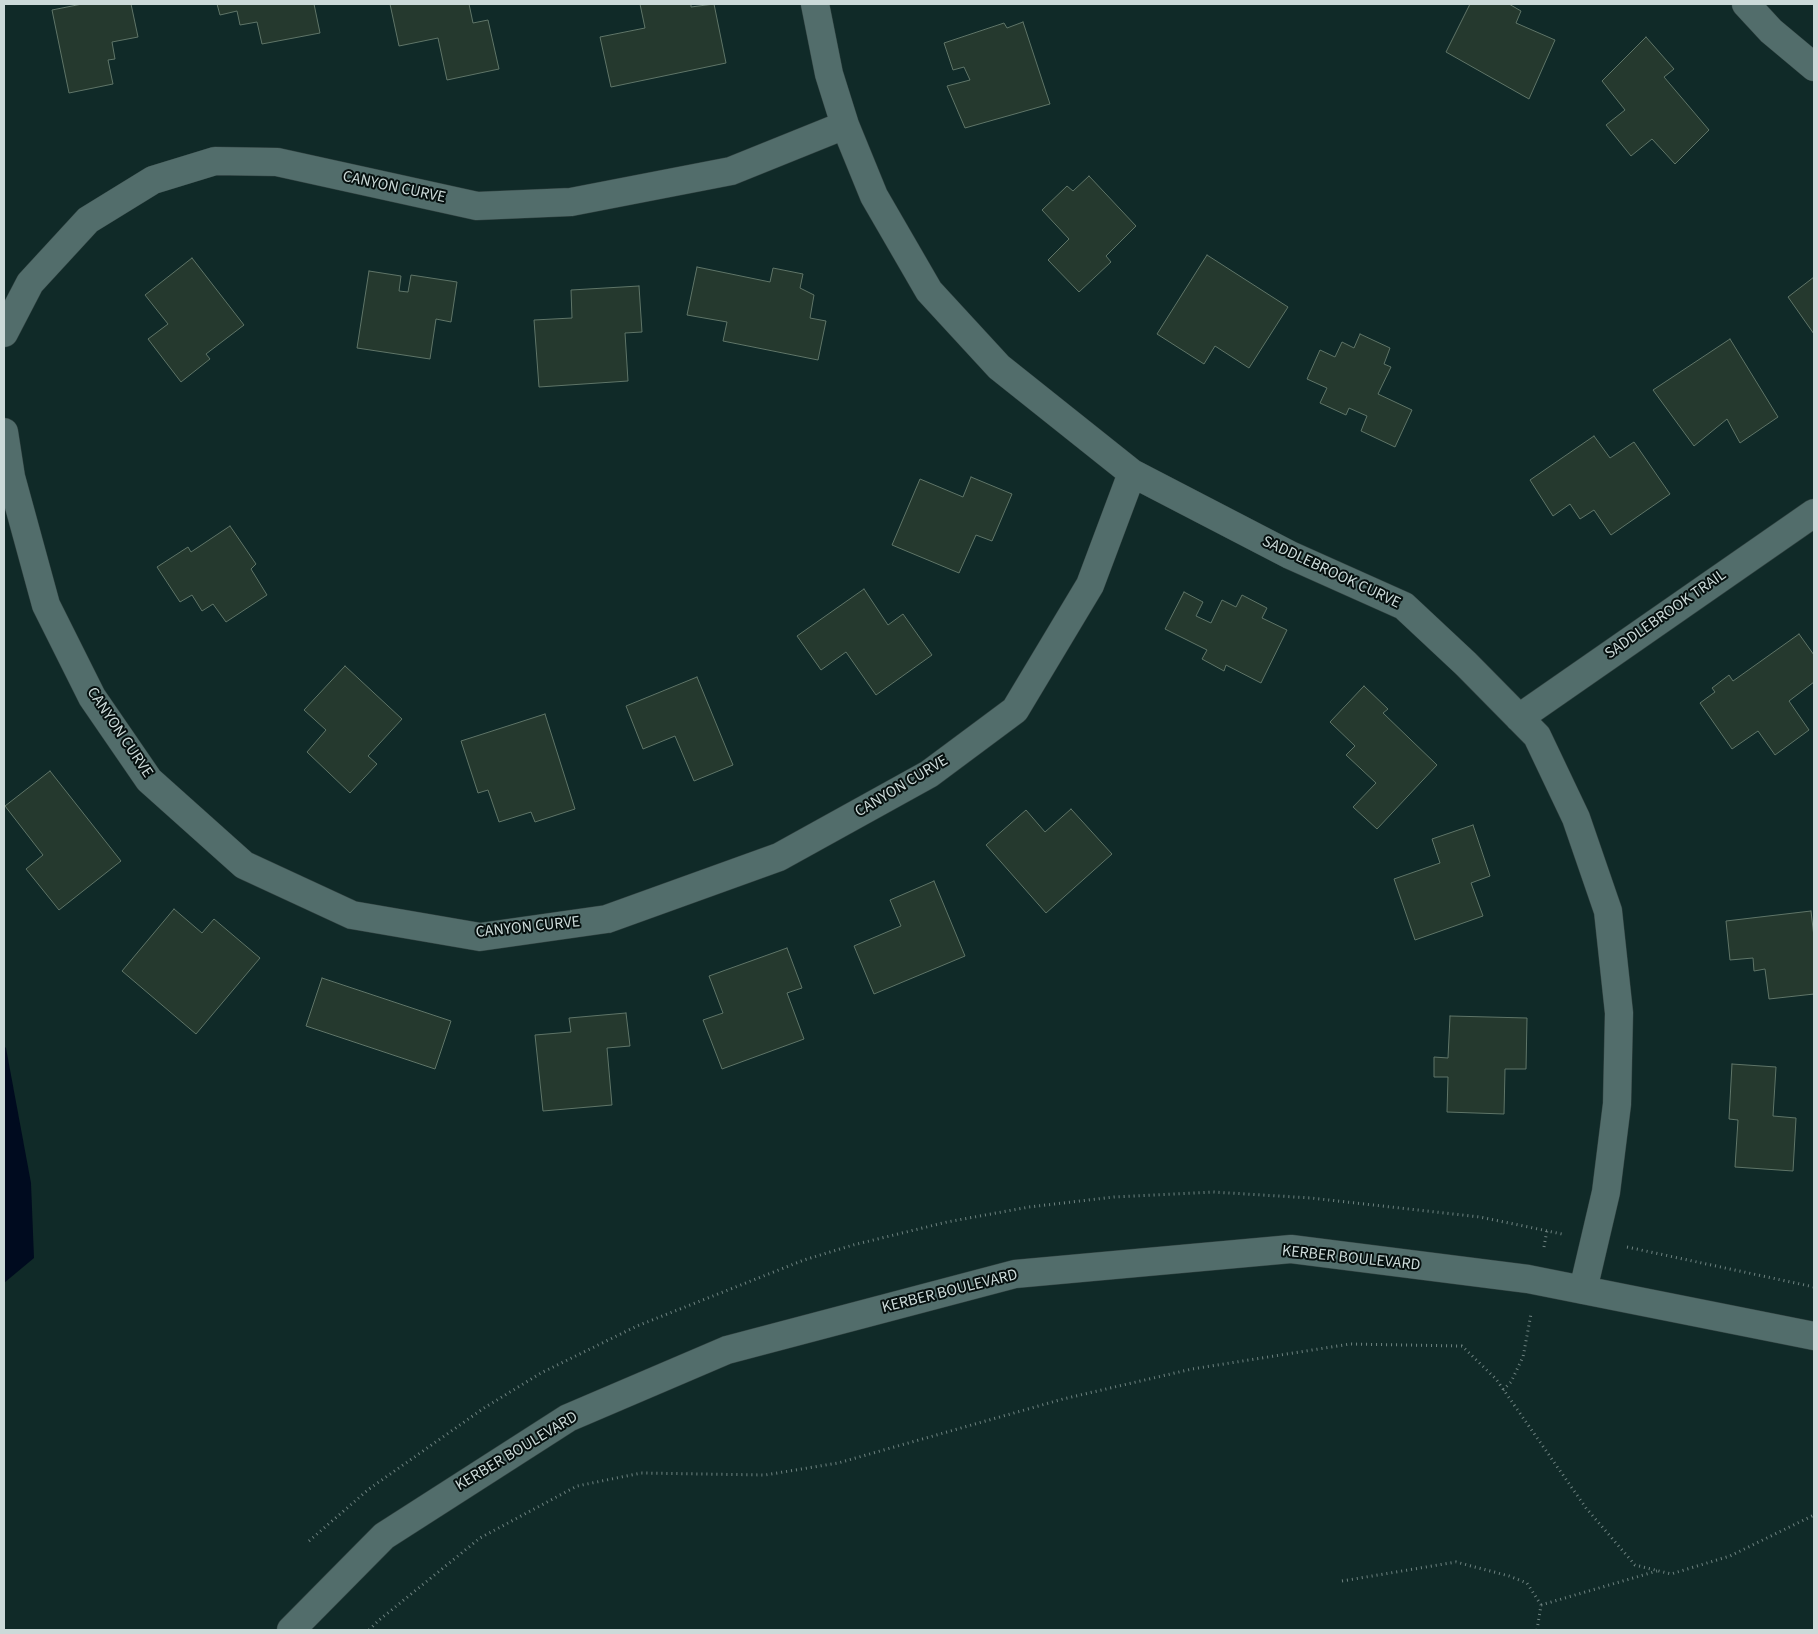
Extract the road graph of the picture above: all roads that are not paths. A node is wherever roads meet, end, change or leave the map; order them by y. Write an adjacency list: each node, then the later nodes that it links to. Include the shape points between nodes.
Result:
1 (815, 4): 4 (street, SADDLEBROOK CURVE, via 829,74)
2 (1746, 4): 3 (street, via 1771,31)
3 (1814, 67)
4 (845, 125): 5 (street, CANYON CURVE, via 731,172 571,202 476,206 277,162 215,161 153,180 88,220); 8 (street, SADDLEBROOK CURVE, via 874,196 929,291 999,367)
5 (12, 299): 6 (street, CANYON CURVE)
6 (4, 332)
7 (4, 432): 8 (street, CANYON CURVE, via 11,477 46,605 92,697 149,780 244,865 352,915 480,937 607,919 779,857 929,774 1015,710 1090,585)
8 (1132, 473): 10 (street, SADDLEBROOK CURVE, via 1290,555 1404,606)
9 (1814, 513): 10 (street, SADDLEBROOK TRAIL)
10 (1519, 718): 11 (street, SADDLEBROOK CURVE, via 1536,736 1576,818 1608,910 1619,1013 1617,1104 1606,1192)
11 (1583, 1290): 12 (street, KERBER BOULEVARD); 13 (street, KERBER BOULEVARD, via 1528,1279 1291,1249 1015,1274 727,1350 568,1418 384,1536)
12 (1814, 1336)
13 (291, 1630)

